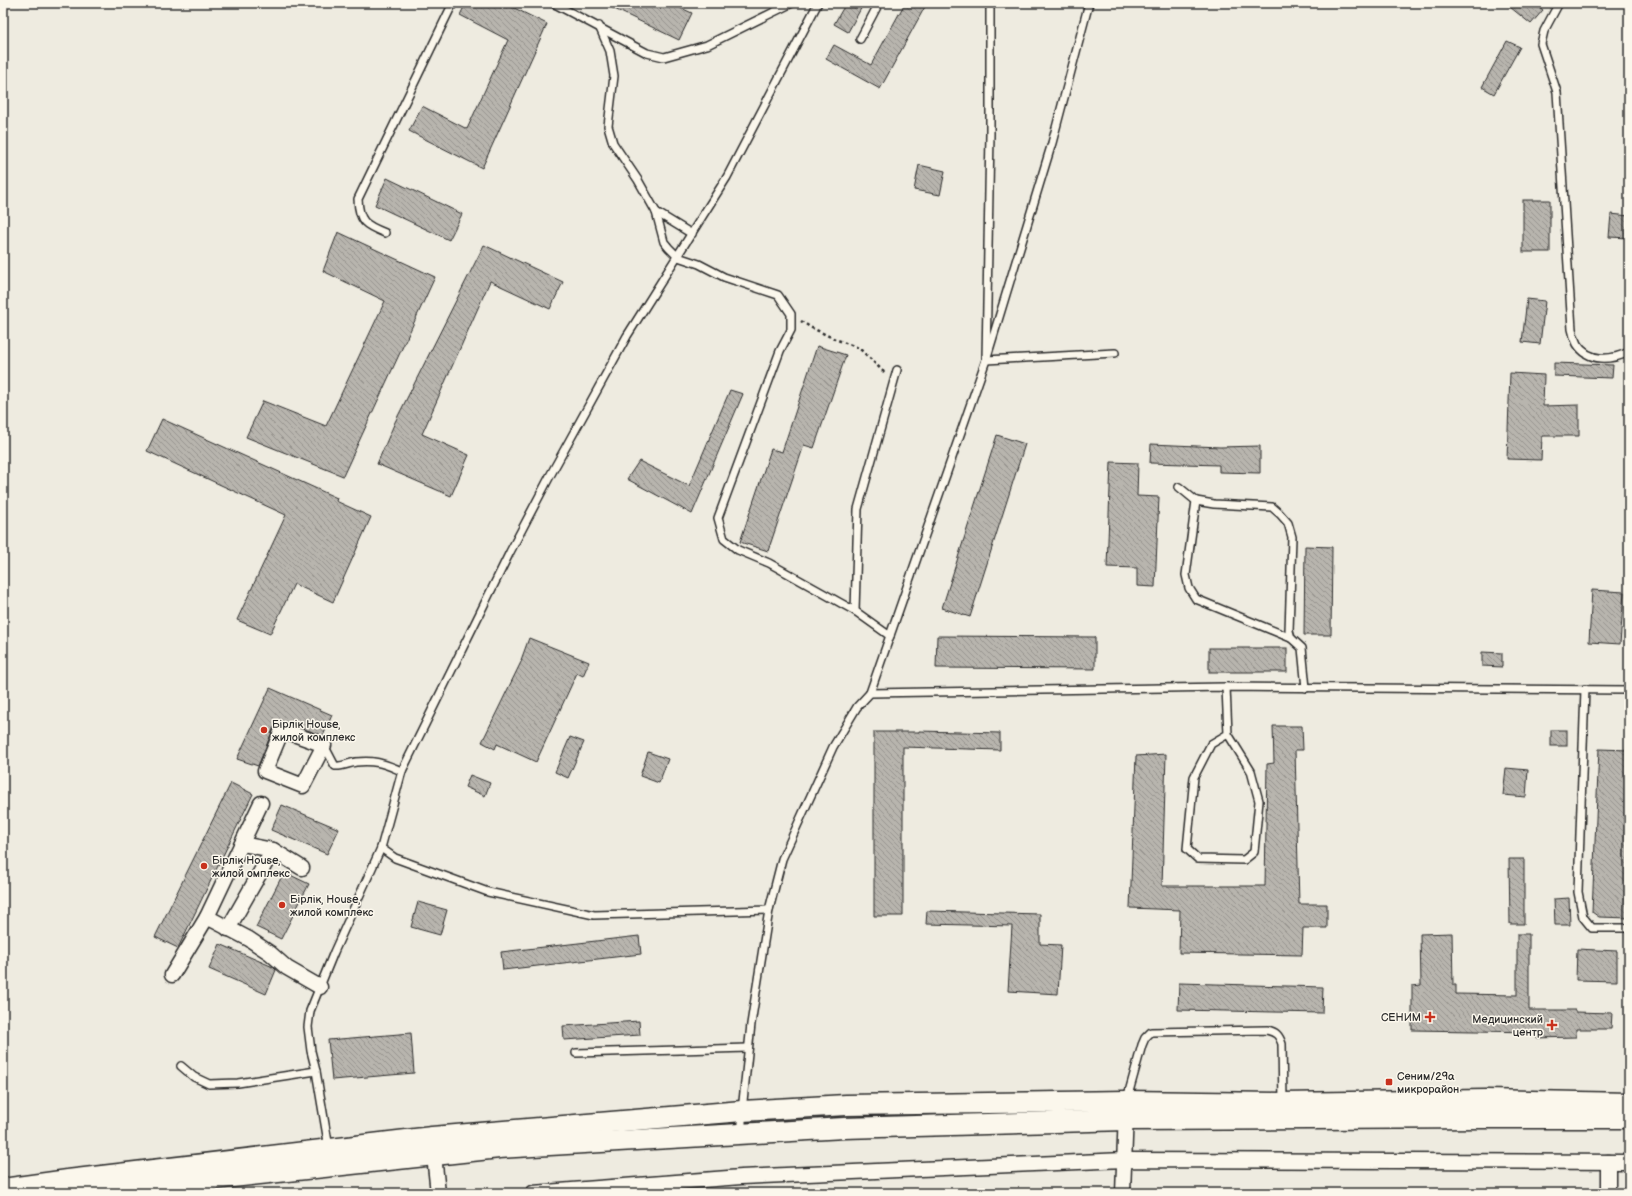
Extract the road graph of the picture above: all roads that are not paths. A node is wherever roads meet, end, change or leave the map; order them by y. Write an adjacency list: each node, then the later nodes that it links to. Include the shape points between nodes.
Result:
1 (453, 3): 12 (lane, via 358,199 358,211 362,221 371,228)
2 (553, 3): 9 (lane)
3 (792, 3): 9 (lane, via 707,45 664,57 647,52)
4 (818, 3): 13 (lane, via 727,177)
5 (879, 3): 10 (lane)
6 (990, 3): 17 (lane)
7 (1089, 3): 17 (lane, via 1052,143)
8 (1559, 3): 15 (lane, via 1544,31 1541,44 1557,92 1572,329 1578,344 1586,354 1601,359)
9 (599, 26): 11 (lane, via 610,51 614,76 608,126 613,143)
10 (860, 39)
11 (656, 212): 13 (lane); 14 (lane, via 664,242)
12 (385, 233)
13 (692, 234): 14 (lane)
14 (678, 256): 21 (lane, via 724,277 778,295 791,314 791,330 780,350 718,518 724,539 738,550 769,563); 31 (lane, via 627,336 551,474)
15 (1629, 352)
16 (1115, 353): 17 (lane)
17 (986, 360): 22 (lane)
18 (896, 370): 21 (lane, via 858,510)
19 (1179, 487): 20 (lane)
20 (1196, 501): 23 (lane, via 1186,575 1189,588 1196,598); 23 (lane, via 1272,507 1288,523 1292,538)
21 (855, 611): 22 (lane)
22 (890, 636): 28 (lane)
23 (1290, 638): 25 (lane, via 1302,648)
24 (1226, 687): 25 (lane); 28 (lane); 29 (lane)
25 (1306, 688): 26 (lane)
26 (1585, 689): 27 (lane); 39 (lane, via 1578,892 1583,917 1592,928)
27 (1629, 690)
28 (870, 692): 37 (lane, via 857,707 833,747 782,859)
29 (1228, 734): 29 (lane, via 1251,771 1259,801 1254,852 1244,860 1198,859 1187,849 1194,777 1211,744)
30 (324, 745): 31 (lane, via 335,766 356,762 379,762)
31 (402, 771): 34 (lane)
32 (261, 804): 33 (street)
33 (242, 844): 35 (street); 38 (street)
34 (381, 848): 37 (lane, via 395,858 488,892 594,915); 42 (lane)
35 (273, 850): 36 (street); 40 (street)
36 (302, 868)
37 (769, 910): 43 (lane)
38 (207, 917): 40 (street); 41 (street)
39 (1629, 928)
40 (228, 929): 42 (street, via 249,939 287,968)
41 (172, 975)
42 (320, 987): 46 (lane, via 310,1011 308,1027)
43 (748, 1048): 44 (lane); 50 (lane)
44 (576, 1053)
45 (181, 1066): 46 (lane, via 194,1077 209,1084 238,1083)
46 (316, 1071): 55 (lane)
47 (1283, 1103): 49 (main road); 51 (main road); 51 (lane, via 1282,1044 1274,1032 1151,1032 1142,1045)
48 (1629, 1103): 49 (main road)
49 (1485, 1109): 51 (main road); 52 (main road)
50 (742, 1111): 51 (main road, via 846,1105); 53 (lane); 54 (main road)
51 (1126, 1111): 53 (main road); 56 (street)
52 (1629, 1118)
53 (742, 1134): 54 (main road, via 498,1148)
54 (433, 1145): 55 (main road); 61 (main road); 62 (street)
55 (329, 1149): 59 (main road)
56 (1124, 1160): 57 (street); 63 (street, via 741,1177); 64 (street)
57 (1608, 1162): 58 (street); 65 (street)
58 (1629, 1162)
59 (68, 1180): 60 (main road); 61 (street)
60 (3, 1189)
61 (85, 1193)
62 (438, 1193)
63 (533, 1193)
64 (1123, 1193)
65 (1608, 1193)

